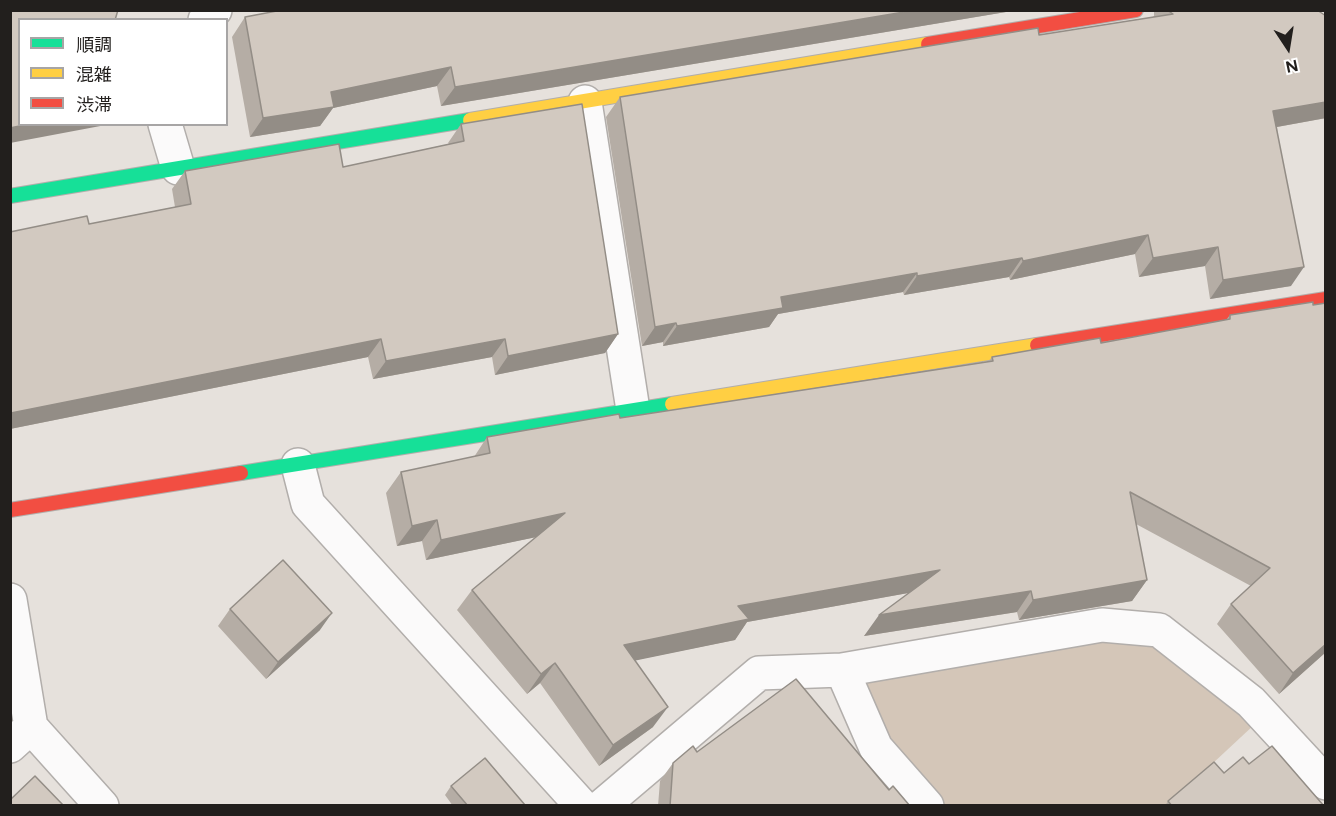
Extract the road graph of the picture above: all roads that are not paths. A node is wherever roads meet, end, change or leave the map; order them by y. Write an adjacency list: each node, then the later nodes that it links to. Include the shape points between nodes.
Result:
1 (1136, 10): 2 (street)
2 (1054, 17): 3 (street)
3 (585, 102): 5 (street); 8 (street)
4 (166, 126): 5 (street)
5 (178, 168): 6 (street)
6 (10, 195)
7 (1326, 299): 8 (street)
8 (633, 410): 9 (street)
9 (298, 465): 10 (street); 16 (street, via 308,504)
10 (10, 510)
11 (10, 600): 13 (street)
12 (842, 670): 14 (street, via 1102,625 1159,630 1251,702); 17 (street, via 759,673); 18 (street, via 876,747)
13 (21, 736): 15 (street)
14 (1326, 783)
15 (102, 806)
16 (582, 806)
17 (602, 806)
18 (927, 806)

